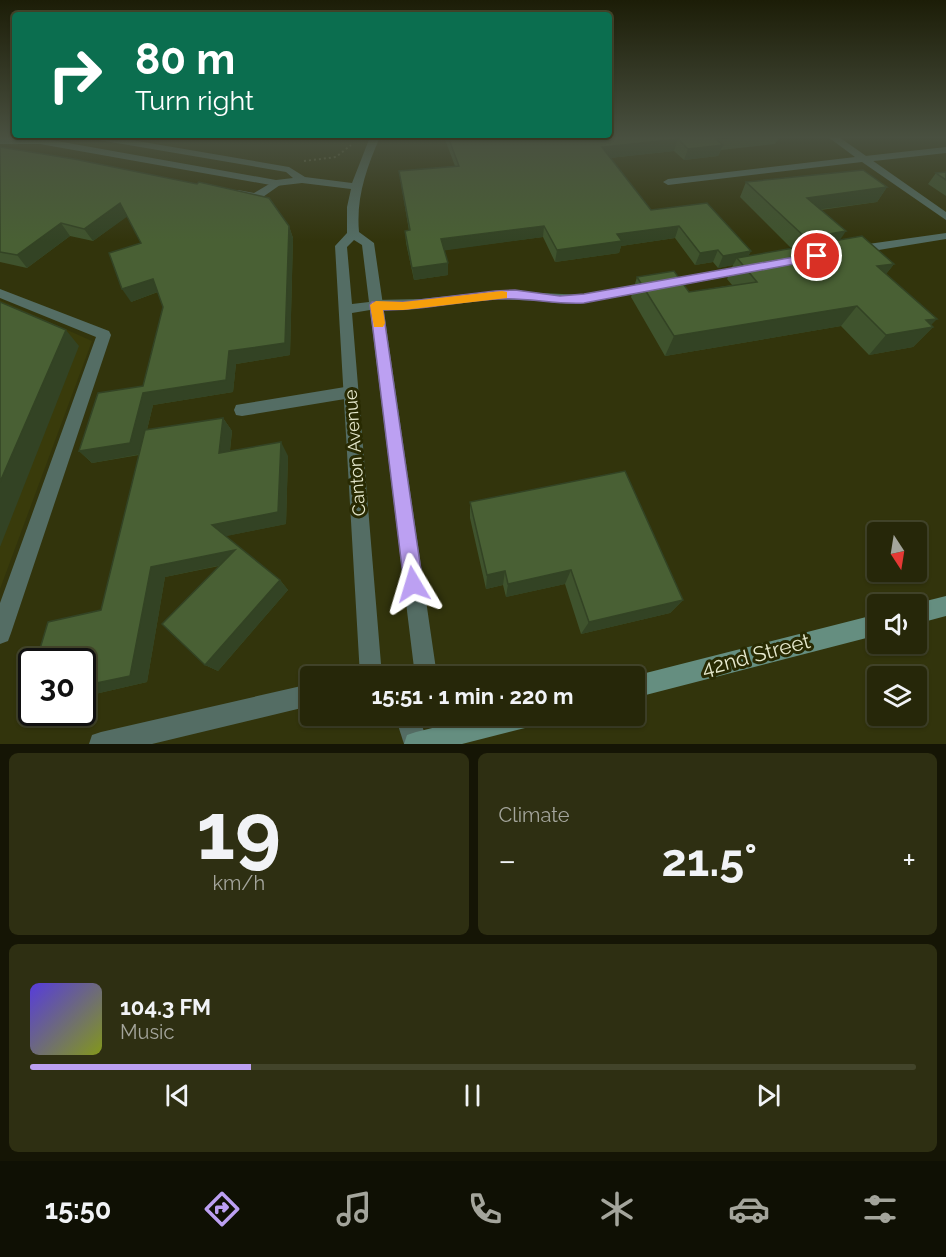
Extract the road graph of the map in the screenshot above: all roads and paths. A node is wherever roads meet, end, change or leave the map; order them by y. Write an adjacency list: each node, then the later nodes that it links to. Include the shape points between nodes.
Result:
1 (214, 172): 8 (street)
2 (291, 172): 6 (street)
3 (361, 172): 9 (street, Canton Avenue)
4 (756, 172): 7 (street)
5 (883, 172): 11 (street)
6 (302, 180): 8 (street); 9 (street)
7 (668, 182)
8 (276, 183): 10 (street, via 256,197)
9 (355, 186): 12 (street, Canton Avenue, via 351,207)
10 (225, 190)
11 (946, 217)
12 (353, 234): 17 (street, Canton Avenue, via 368,243); 18 (street, Canton Avenue, via 341,246)
13 (946, 236): 14 (street)
14 (839, 252)
15 (762, 267): 17 (street, via 584,298 560,300 515,294 403,306)
16 (0, 293): 24 (street, via 104,335)
17 (376, 305): 18 (street); 26 (street, Canton Avenue)
18 (345, 310): 19 (street, Canton Avenue)
19 (351, 392): 20 (street); 25 (street, Canton Avenue)
20 (242, 410)
21 (946, 606): 22 (street)
22 (927, 611)
23 (867, 627): 27 (street, 42nd Street)
24 (0, 633)
25 (370, 666)
26 (425, 666)
27 (645, 684)
28 (300, 697): 31 (street)
29 (410, 726): 32 (street)
30 (486, 726): 32 (street)
31 (102, 744)
32 (416, 744)

